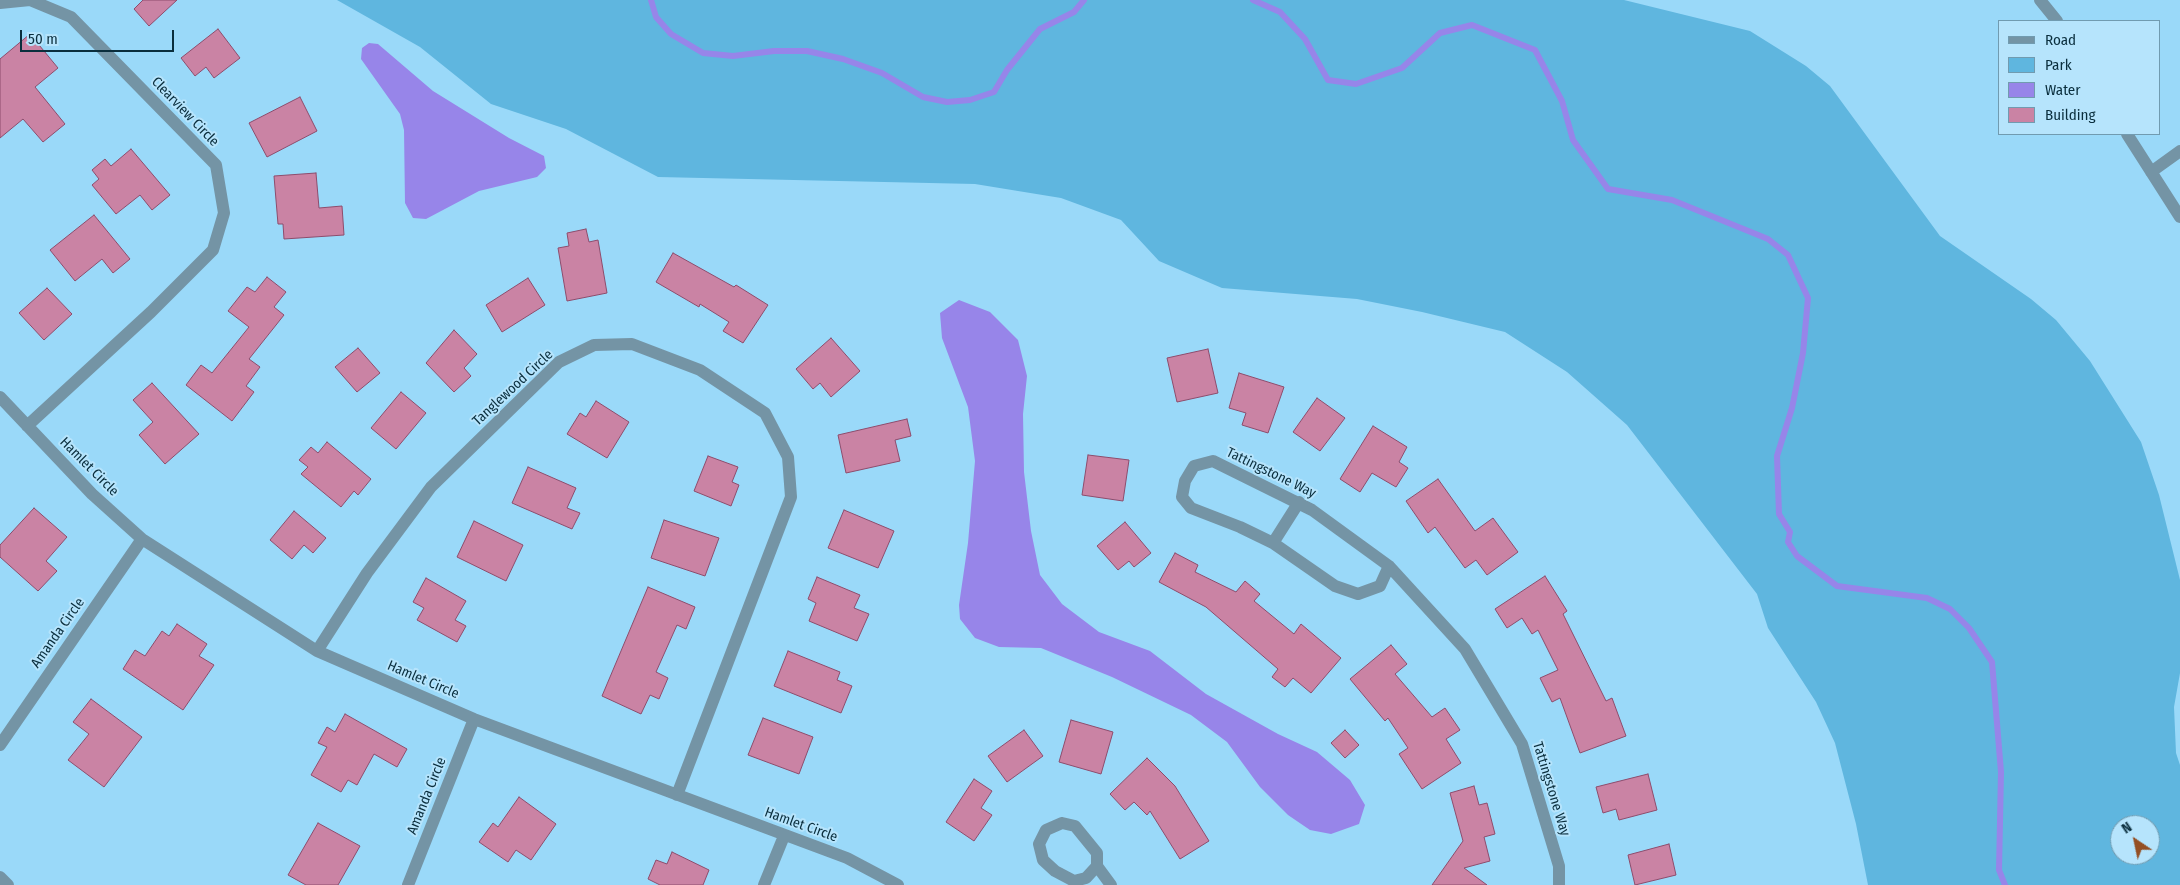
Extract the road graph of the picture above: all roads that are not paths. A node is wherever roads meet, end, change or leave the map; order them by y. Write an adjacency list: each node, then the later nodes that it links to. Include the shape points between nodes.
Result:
1 (2040, 0): 3 (street)
2 (0, 3): 9 (street, Clearview Circle, via 30,0 71,17 216,165 224,213 213,250)
3 (2055, 20)
4 (2128, 135): 6 (street)
5 (2180, 151): 6 (street)
6 (2151, 172): 7 (street)
7 (2180, 217)
8 (0, 397): 9 (street, Hamlet Circle)
9 (27, 426): 11 (street, Hamlet Circle, via 92,494)
10 (1299, 502): 12 (street); 12 (street, Tattingstone Way, via 1213,461 1194,466 1182,497 1191,508); 13 (street, Tattingstone Way)
11 (142, 539): 14 (street, Hamlet Circle); 16 (street, Amanda Circle)
12 (1272, 543): 13 (street, Tattingstone Way, via 1335,586 1358,594 1380,586)
13 (1390, 566): 26 (street, Tattingstone Way, via 1464,649 1522,744 1559,866)
14 (316, 651): 15 (street, Hamlet Circle); 17 (street, Tanglewood Circle, via 367,572 431,486 559,362 594,346 632,344 700,370 765,413 788,457 791,497)
15 (474, 719): 17 (street, Hamlet Circle); 22 (street, Amanda Circle)
16 (0, 746)
17 (677, 795): 18 (street, Hamlet Circle)
18 (784, 836): 23 (street); 24 (street, Hamlet Circle, via 847,858)
19 (1097, 866): 19 (street, via 1097,853 1075,826 1062,822 1046,830 1039,844 1043,860 1056,871 1074,881 1086,878); 25 (street)
20 (0, 877): 21 (street)
21 (8, 885)
22 (408, 885)
23 (764, 885)
24 (898, 885)
25 (1111, 885)
26 (1559, 885)

